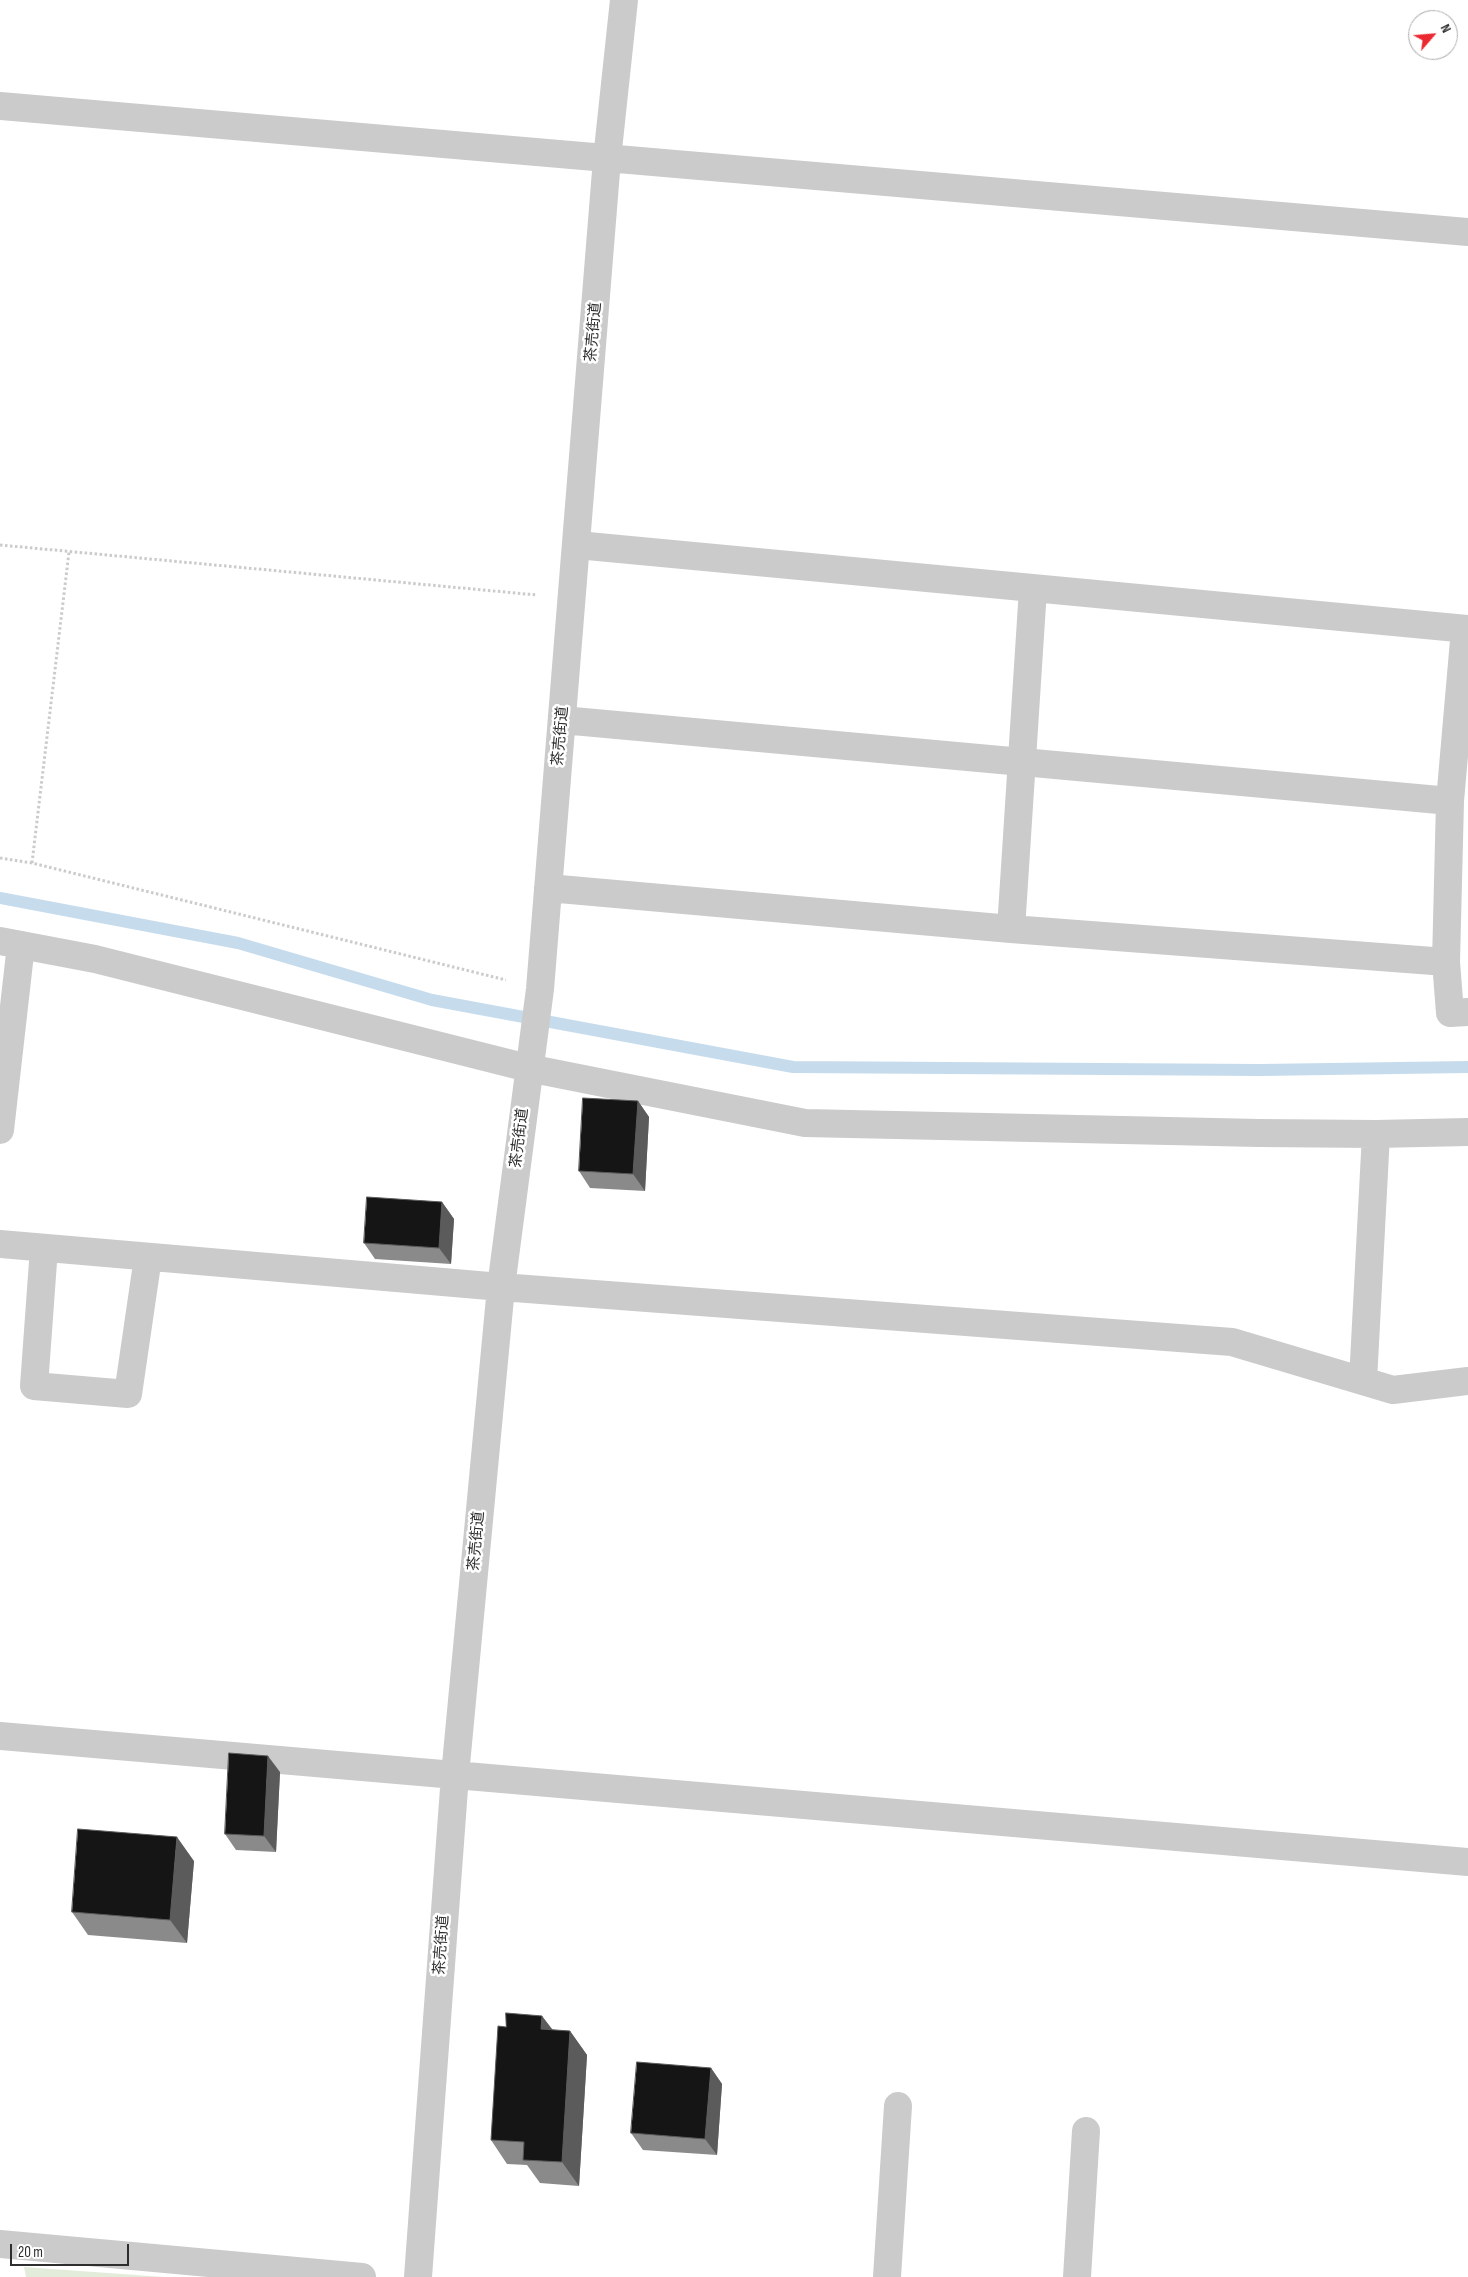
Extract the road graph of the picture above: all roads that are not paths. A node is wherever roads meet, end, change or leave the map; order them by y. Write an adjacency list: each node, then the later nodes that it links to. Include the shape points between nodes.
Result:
1 (624, 0): 3 (street, 茶売街道)
2 (0, 106): 3 (street)
3 (607, 159): 4 (street); 5 (street, 茶売街道)
4 (1468, 232)
5 (577, 545): 6 (street); 8 (street, 茶売街道)
6 (1033, 589): 7 (street); 9 (street)
7 (1466, 629): 10 (street)
8 (562, 720): 9 (street); 11 (street, 茶売街道)
9 (1021, 762): 10 (street); 12 (street)
10 (1450, 801): 14 (street)
11 (548, 888): 12 (street); 16 (street, 茶売街道, via 540,989)
12 (1011, 929): 14 (street)
13 (10, 943): 16 (street, via 94,959); 17 (street)
14 (1446, 962): 15 (street, via 1450,1013)
15 (1468, 1012)
16 (530, 1060): 19 (street, via 805,1123); 23 (street, 茶売街道)
17 (0, 1130)
18 (1468, 1132): 19 (street)
19 (1376, 1134): 24 (street)
20 (0, 1244): 21 (street)
21 (44, 1248): 22 (street); 22 (street, via 34,1386 128,1394)
22 (148, 1257): 23 (street)
23 (501, 1287): 24 (street, via 1232,1342); 27 (street, 茶売街道)
24 (1363, 1381): 25 (street, via 1393,1390)
25 (1468, 1381)
26 (0, 1736): 27 (street)
27 (455, 1775): 28 (street); 33 (street, 茶売街道)
28 (1468, 1862)
29 (898, 2106): 34 (street)
30 (1086, 2131): 35 (street)
31 (0, 2244): 32 (street)
32 (362, 2277)
33 (418, 2277)
34 (887, 2277)
35 (1077, 2277)

